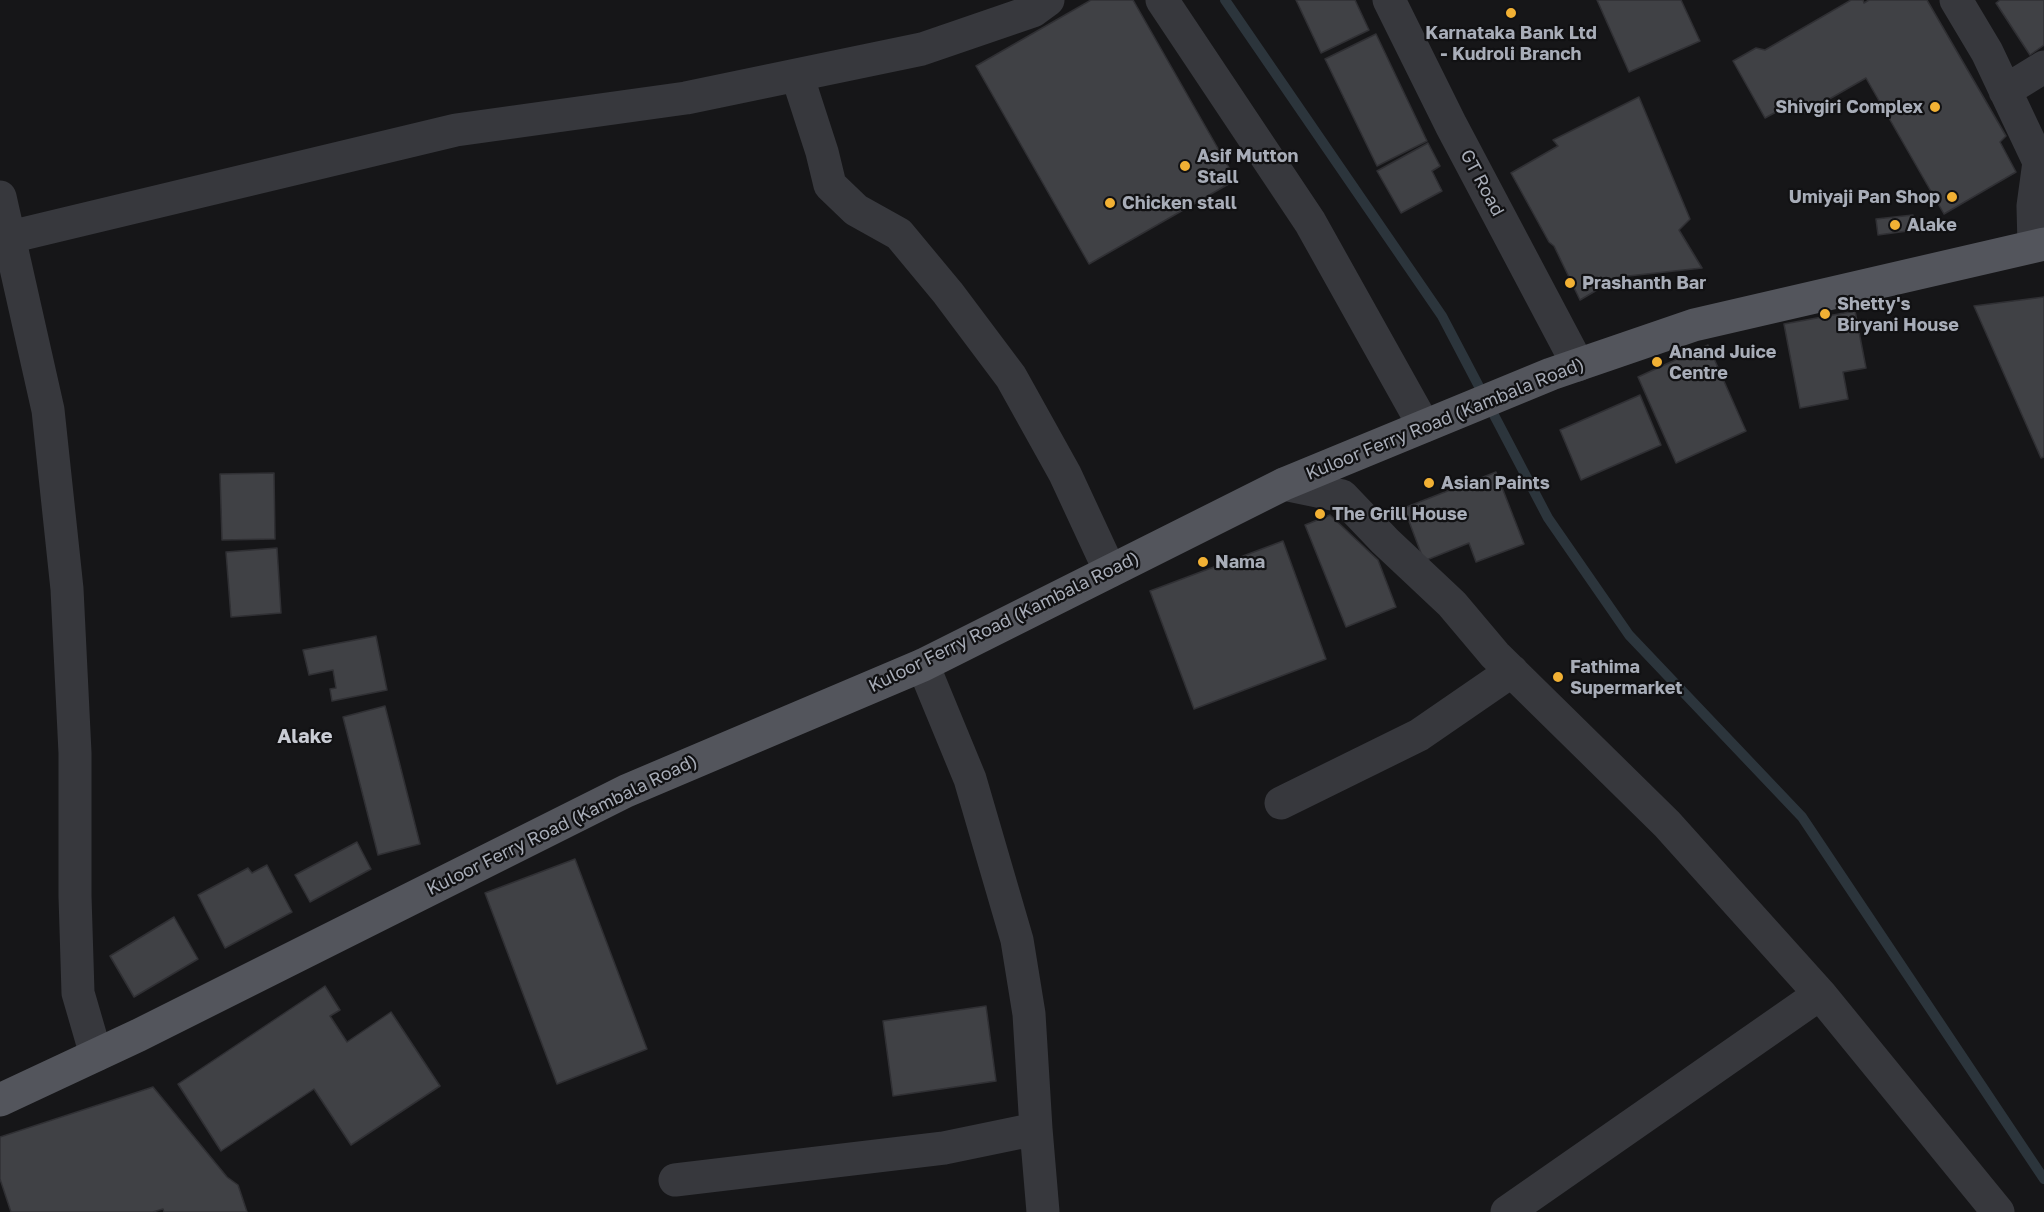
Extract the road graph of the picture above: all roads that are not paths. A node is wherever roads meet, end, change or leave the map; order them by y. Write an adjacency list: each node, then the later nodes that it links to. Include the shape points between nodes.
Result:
1 (1048, 0): 6 (street, via 1033,11 922,49)
2 (1162, 0): 12 (street)
3 (1389, 0): 11 (street, GT Road)
4 (1956, 0): 7 (street)
5 (2044, 67): 7 (street)
6 (797, 75): 9 (street, via 686,98 456,130); 14 (street, via 830,185 856,210 899,234 1011,377 1065,474)
7 (2005, 91): 10 (street, via 2039,162 2033,206)
8 (0, 197): 9 (street)
9 (10, 237): 19 (street, via 51,433 68,613 75,753 78,993)
10 (2039, 245): 11 (main road, Kuloor Ferry Road (Kambala Road), via 1694,325)
11 (1564, 370): 12 (main road, Kuloor Ferry Road (Kambala Road))
12 (1436, 421): 13 (main road, Kuloor Ferry Road (Kambala Road))
13 (1284, 484): 14 (main road, Kuloor Ferry Road (Kambala Road)); 16 (street, via 1342,496 1452,604)
14 (1110, 571): 15 (main road, Kuloor Ferry Road (Kambala Road))
15 (923, 665): 19 (main road, Kuloor Ferry Road (Kambala Road), via 626,790); 21 (street, via 970,779 1017,940 1029,1014)
16 (1512, 671): 17 (street, via 1419,735); 18 (street, via 1667,824)
17 (1281, 803)
18 (1820, 994): 24 (street); 25 (street)
19 (96, 1055): 20 (main road, Kuloor Ferry Road (Kambala Road))
20 (0, 1100)
21 (1036, 1129): 22 (street, via 944,1148); 23 (street)
22 (675, 1180)
23 (1043, 1212)
24 (1507, 1212)
25 (1998, 1212)

